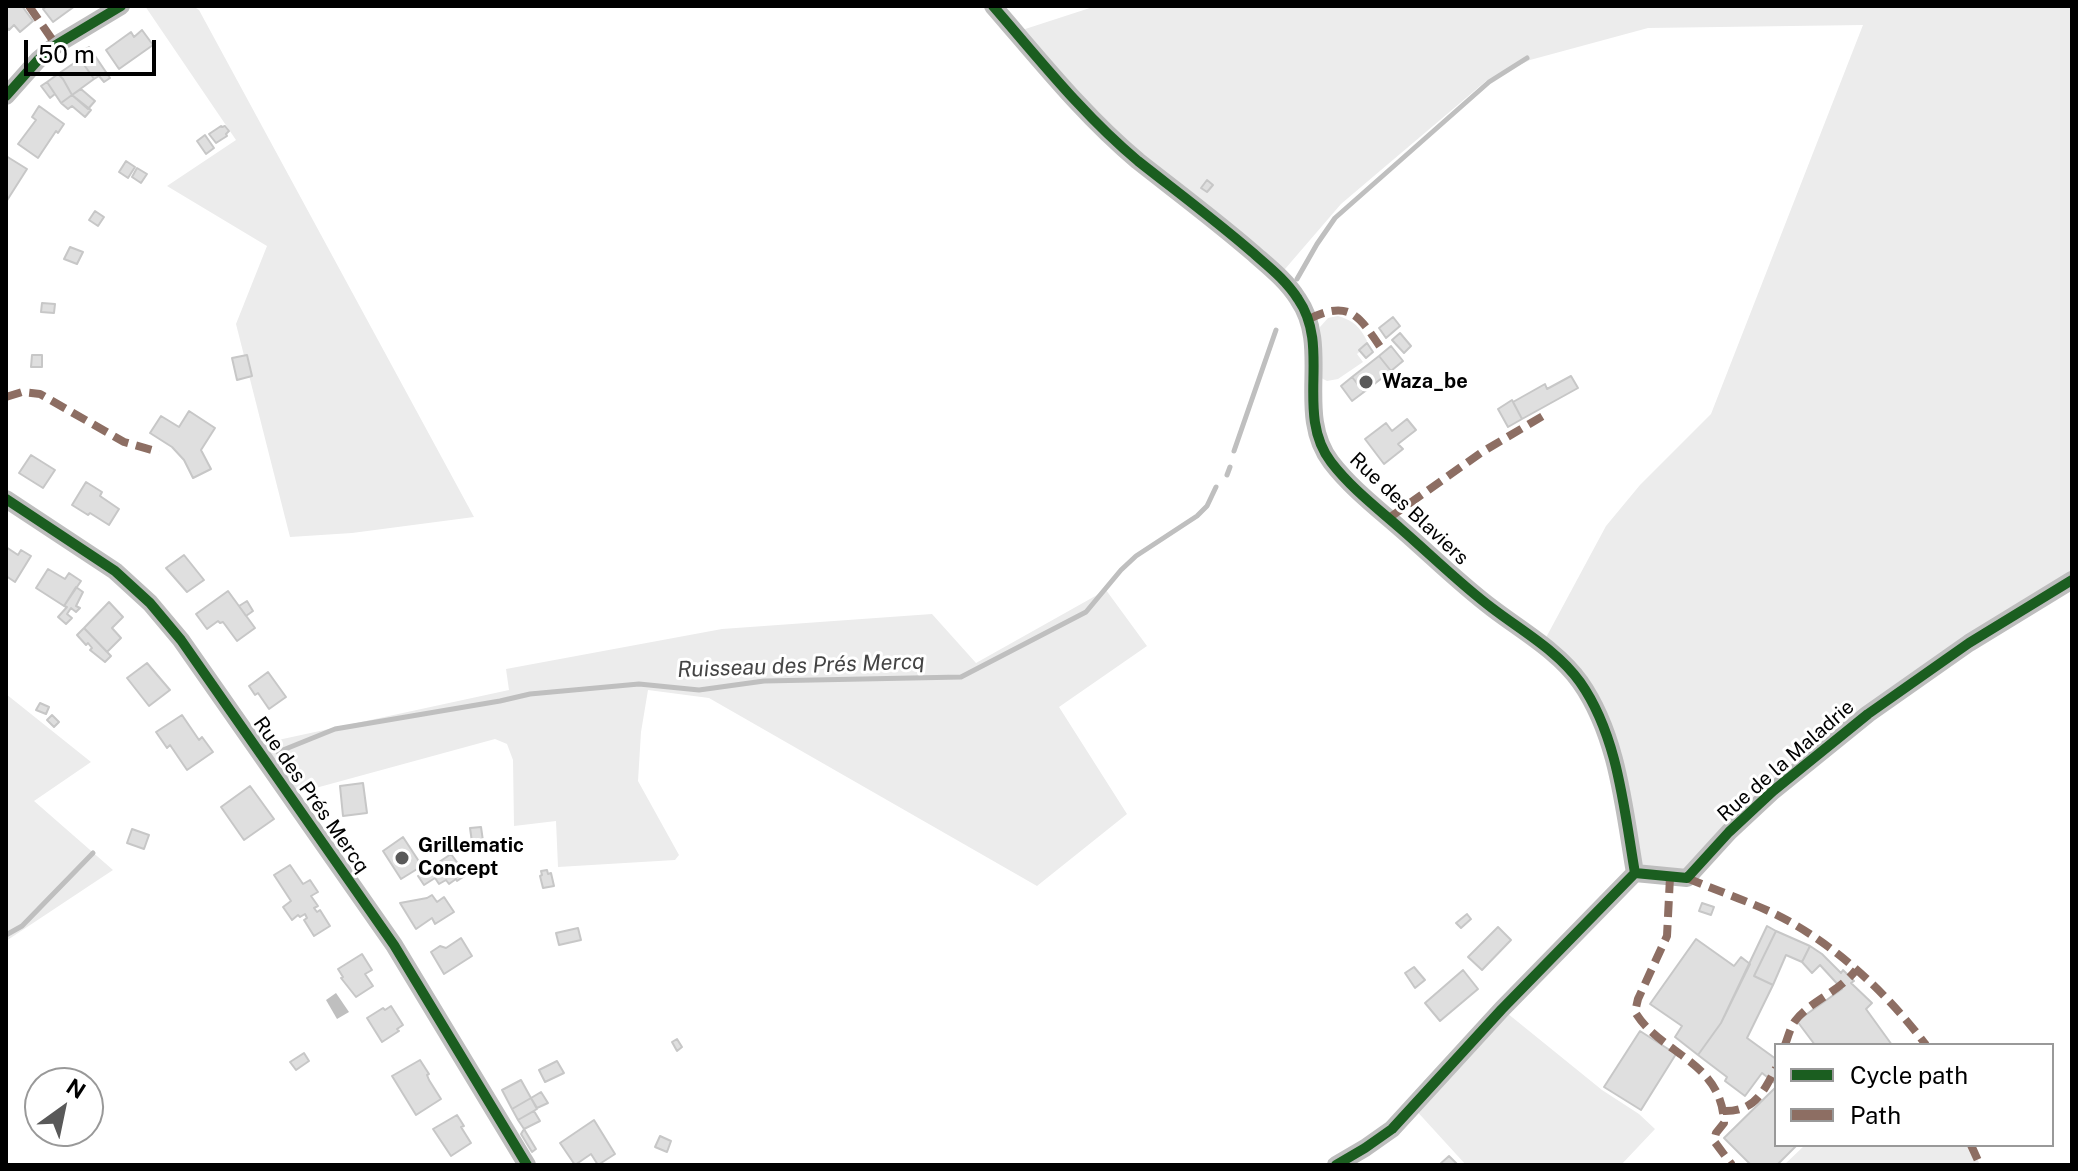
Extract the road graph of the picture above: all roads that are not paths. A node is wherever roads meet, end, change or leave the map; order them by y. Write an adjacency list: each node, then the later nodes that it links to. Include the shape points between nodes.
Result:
1 (121, 6): 3 (street, via 56,45)
2 (993, 6): 6 (street, Rue des Blaviers, via 1106,132 1289,286 1309,319 1313,418 1322,447 1339,471 1389,518 1479,599 1562,661 1579,681 1609,745)
3 (6, 96)
4 (6, 499): 7 (street, Rue des Prés Mercq, via 115,571 181,640 394,945)
5 (2072, 580): 6 (street, Rue de la Maladrie, via 1868,714 1773,791 1687,878)
6 (1635, 873): 8 (street, via 1392,1129)
7 (527, 1165)
8 (1336, 1165)

